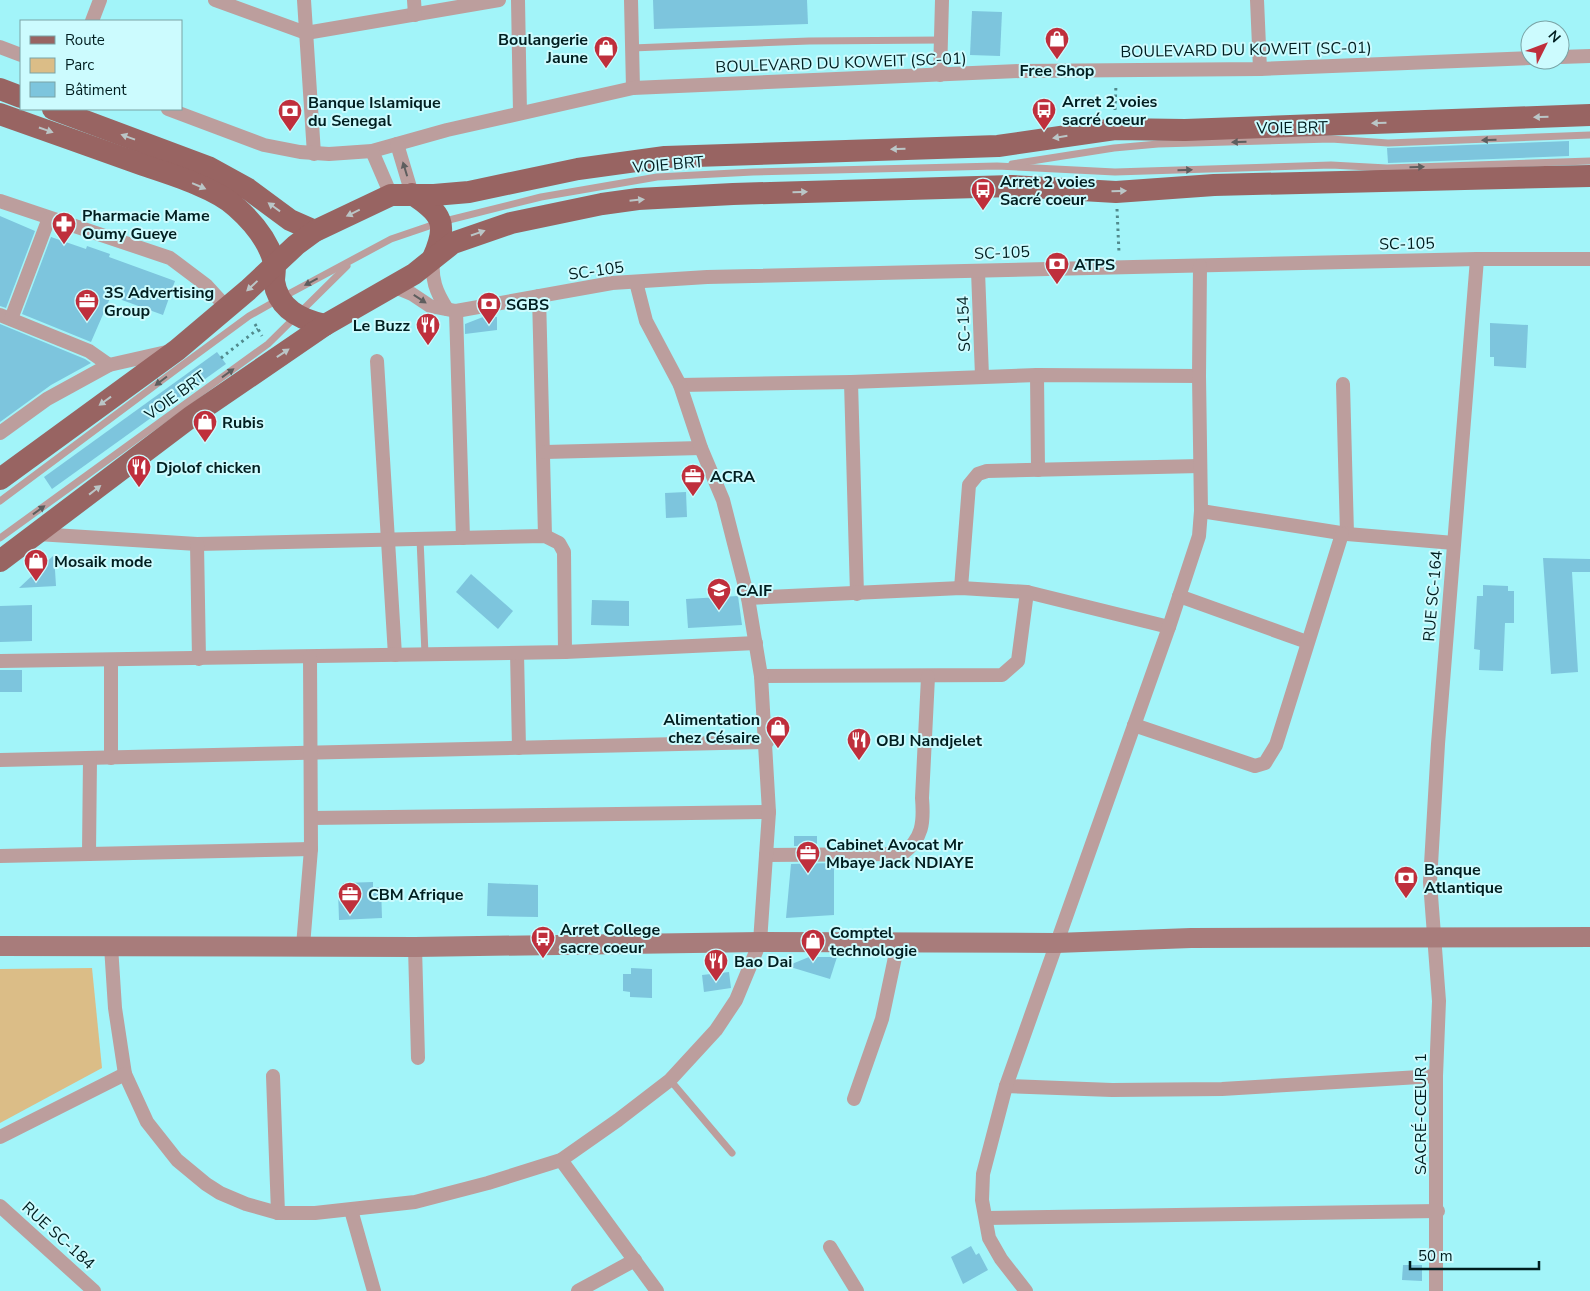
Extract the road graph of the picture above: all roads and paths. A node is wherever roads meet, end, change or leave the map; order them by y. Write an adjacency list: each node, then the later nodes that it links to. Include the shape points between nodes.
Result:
1 (100, 0): 12 (street)
2 (216, 0): 10 (street)
3 (304, 0): 13 (street)
4 (414, 0): 11 (street)
5 (500, 0): 11 (street)
6 (518, 0): 29 (street)
7 (631, 0): 16 (street)
8 (942, 0): 14 (street)
9 (1257, 0): 22 (street)
10 (249, 6): 13 (street)
11 (415, 15): 13 (street)
12 (92, 20)
13 (306, 33): 36 (street)
14 (941, 40): 16 (lane); 23 (street)
15 (0, 47): 17 (street)
16 (632, 48): 24 (street)
17 (20, 54)
18 (1590, 56): 19 (street)
19 (1570, 57)
20 (1520, 58): 22 (street, BOULEVARD DU KOWEIT (SC-01))
21 (1116, 68): 22 (street, BOULEVARD DU KOWEIT (SC-01)); 23 (street, BOULEVARD DU KOWEIT (SC-01)); 32 (path)
22 (1260, 68)
23 (940, 75): 24 (street, BOULEVARD DU KOWEIT (SC-01))
24 (633, 88): 29 (street, BOULEVARD DU KOWEIT (SC-01))
25 (0, 89): 26 (main road)
26 (20, 97)
27 (56, 110): 45 (main road, one-way to 27, via 290,220 248,189 208,166)
28 (171, 110): 36 (street, BOULEVARD DU KOWEIT (SC-01), via 264,145)
29 (520, 113): 34 (street, BOULEVARD DU KOWEIT (SC-01))
30 (0, 114): 50 (main road, one-way to 50, via 204,188 235,205 252,222 264,237)
31 (1590, 116): 32 (main road, one-way to 32, via 1195,130)
32 (1115, 128): 41 (main road, one-way to 41, via 998,146 666,157 578,169 469,192 434,196)
33 (1590, 136): 38 (lane, VOIE BRT, one-way to 38, via 1388,143 1331,139 1158,144)
34 (397, 144): 35 (street, BOULEVARD DU KOWEIT (SC-01)); 41 (street, one-way to 34)
35 (372, 150): 36 (street, BOULEVARD DU KOWEIT (SC-01)); 41 (street)
36 (314, 154)
37 (1590, 161): 38 (lane, VOIE BRT, one-way to 37, via 1115,172)
38 (997, 166): 44 (lane, VOIE BRT, via 657,177 541,197)
39 (1590, 176): 40 (main road, one-way to 39, via 1214,185)
40 (1116, 192): 46 (main road, one-way to 40, via 453,243 512,223 638,199 1012,186); 51 (path)
41 (402, 194): 44 (main road, via 430,206); 45 (main road, one-way to 45)
42 (0, 201): 43 (street)
43 (49, 218): 58 (street, via 170,258 206,285); 62 (street)
44 (441, 222): 46 (main road, via 441,240); 48 (lane, VOIE BRT, via 391,239)
45 (316, 231): 50 (main road)
46 (433, 258): 55 (main road); 59 (street, via 436,293)
47 (1477, 258): 49 (street, SC-105); 52 (street, SC-105); 91 (street, RUE SC-164)
48 (354, 259): 57 (lane, VOIE BRT, one-way to 57); 60 (lane, VOIE BRT)
49 (1590, 259)
50 (275, 264): 57 (main road, via 274,282); 58 (main road, one-way to 58)
51 (1120, 266): 52 (street, SC-105); 53 (street, SC-105)
52 (1200, 266): 72 (street)
53 (978, 271): 54 (street, SC-105, via 706,277); 71 (street, SC-154)
54 (636, 282): 56 (street, SC-105); 75 (street, via 646,321)
55 (393, 286): 59 (street, SC-105, one-way to 59, via 430,306); 63 (main road)
56 (539, 296): 59 (street, SC-105); 78 (street)
57 (280, 298): 60 (main road); 61 (lane, VOIE BRT)
58 (227, 308): 66 (main road)
59 (452, 310): 88 (street)
60 (296, 315): 63 (main road, via 306,321); 65 (lane, VOIE BRT)
61 (249, 316): 64 (path); 82 (lane, VOIE BRT, one-way to 82)
62 (6, 317): 69 (street, via 89,351)
63 (325, 324): 84 (main road, one-way to 63, via 185,422)
64 (258, 329): 65 (path); 67 (path)
65 (268, 344): 87 (lane, VOIE BRT, one-way to 65)
66 (177, 350): 69 (street); 81 (main road, one-way to 81)
67 (221, 358)
68 (377, 361): 89 (street)
69 (109, 365): 76 (street, via 47,399)
70 (1037, 375): 71 (street); 72 (street); 80 (street)
71 (982, 376): 73 (street)
72 (1198, 376): 79 (street)
73 (851, 382): 75 (street); 96 (street)
74 (1343, 384): 85 (street)
75 (680, 385): 77 (street)
76 (0, 433)
77 (701, 448): 78 (street); 98 (street, via 723,500)
78 (544, 452): 86 (street)
79 (1200, 466): 80 (street); 83 (street)
80 (1038, 470): 94 (street, via 987,471 972,479)
81 (0, 479)
82 (0, 501)
83 (1201, 511): 85 (street); 97 (street, via 1196,545)
84 (37, 534): 92 (street); 93 (main road)
85 (1344, 534): 91 (street); 100 (street)
86 (545, 536): 88 (street); 102 (street, via 559,542 564,552)
87 (0, 538)
88 (463, 538): 90 (street)
89 (388, 539): 90 (street); 92 (street); 105 (street)
90 (420, 539): 104 (lane)
91 (1454, 543): 126 (street, RUE SC-164, via 1430,882)
92 (197, 544): 107 (street)
93 (0, 561)
94 (961, 588): 95 (street); 96 (street)
95 (1027, 592): 99 (street); 111 (street, via 1018,661 1012,670 1002,676 991,677)
96 (857, 594): 98 (street)
97 (1179, 596): 99 (street); 100 (street)
98 (748, 598): 101 (street)
99 (1169, 627): 112 (street)
100 (1307, 642): 112 (street, via 1276,745 1265,763 1255,766)
101 (756, 643): 102 (street); 110 (street)
102 (565, 652): 103 (street)
103 (518, 653): 104 (street); 114 (street)
104 (425, 654): 105 (street)
105 (395, 655): 106 (street)
106 (310, 657): 107 (street); 115 (street)
107 (199, 659): 108 (street)
108 (111, 660): 109 (street); 117 (street)
109 (0, 661)
110 (761, 676): 111 (street, via 898,674); 113 (street)
111 (928, 677): 123 (street, via 923,818 917,841 902,854)
112 (1134, 725): 129 (street)
113 (766, 742): 114 (street); 119 (street)
114 (519, 748): 115 (street)
115 (312, 754): 117 (street); 120 (street)
116 (90, 758): 117 (street); 118 (street); 122 (street)
117 (111, 758)
118 (0, 760)
119 (769, 812): 120 (street); 123 (street)
120 (311, 818): 121 (street)
121 (311, 849): 122 (street); 132 (street)
122 (89, 854): 124 (street)
123 (766, 855): 127 (street)
124 (0, 856)
125 (1590, 936): 126 (street)
126 (1433, 937): 129 (street, via 1192,938); 137 (street, SACRÉ-CŒUR 1, via 1439,1001)
127 (760, 942): 128 (street); 133 (street); 138 (street, via 732,1007 716,1030)
128 (898, 943): 129 (street); 140 (street, via 882,1019)
129 (1056, 943): 139 (street)
130 (0, 946): 131 (street)
131 (111, 946): 132 (street); 135 (street, via 115,1008)
132 (303, 946): 133 (street)
133 (415, 947): 134 (street)
134 (418, 1058)
135 (125, 1074): 141 (street); 147 (street, via 147,1122 177,1160 220,1193)
136 (273, 1076): 147 (street)
137 (1436, 1076): 139 (street, via 1222,1089 1112,1090); 146 (street, SACRÉ-CŒUR 1)
138 (670, 1080): 142 (lane); 143 (street)
139 (1006, 1086): 148 (street, via 983,1174)
140 (854, 1099)
141 (0, 1137)
142 (732, 1153)
143 (561, 1160): 145 (street, via 415,1202); 150 (street)
144 (0, 1206): 151 (street, RUE SC-184)
145 (351, 1210): 147 (street); 152 (street)
146 (1438, 1211): 148 (street); 157 (street, SACRÉ-CŒUR 1)
147 (278, 1213)
148 (986, 1218): 156 (street, via 989,1238 996,1252)
149 (830, 1247): 155 (street)
150 (635, 1260): 153 (street); 154 (street)
151 (94, 1291)
152 (374, 1291)
153 (578, 1291)
154 (658, 1291)
155 (857, 1291)
156 (1026, 1291)
157 (1436, 1291)

